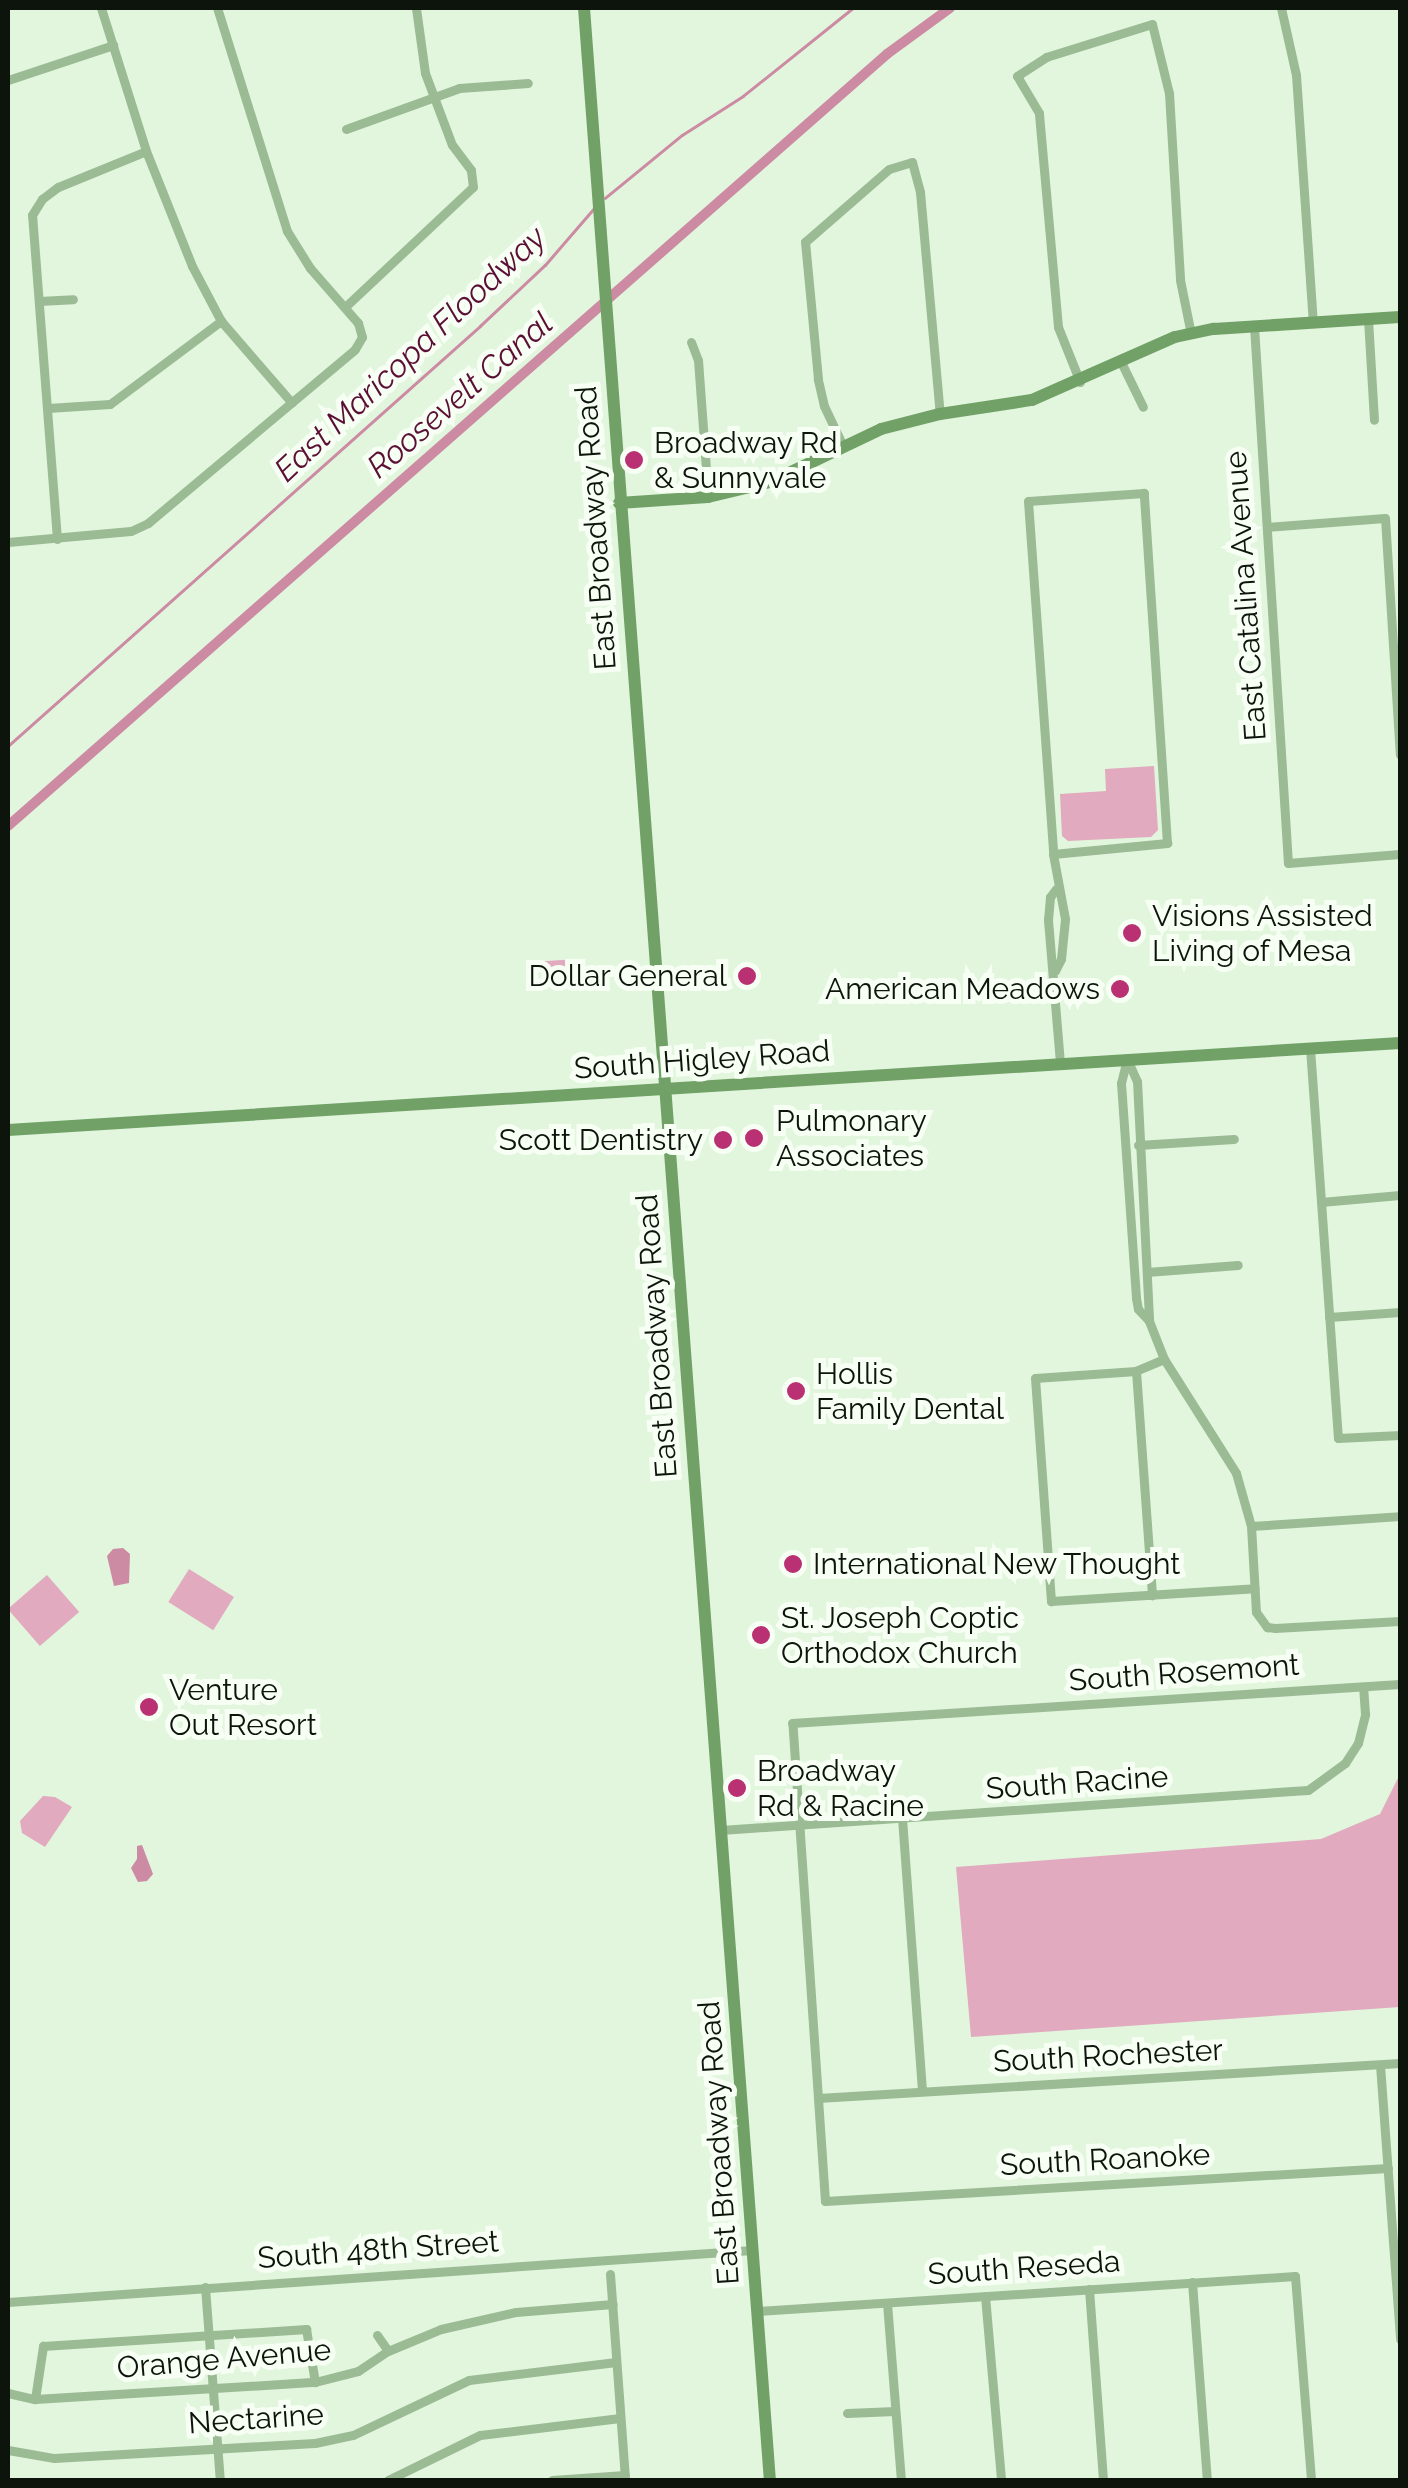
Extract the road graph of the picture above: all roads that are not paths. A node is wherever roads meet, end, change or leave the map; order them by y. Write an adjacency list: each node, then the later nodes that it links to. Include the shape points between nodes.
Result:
1 (101, 8): 6 (street)
2 (217, 8): 14 (street, via 287,231)
3 (416, 8): 9 (street)
4 (584, 8): 31 (main road, East Broadway Road)
5 (1281, 8): 18 (street, via 1296,75)
6 (113, 45): 7 (street); 11 (street)
7 (8, 80)
8 (528, 83): 9 (street, via 488,83)
9 (433, 96): 10 (street); 14 (street, via 452,146 471,170 473,187)
10 (346, 129)
11 (146, 150): 13 (street, via 42,199 32,216); 17 (street)
12 (72, 300): 13 (street)
13 (40, 301): 26 (street)
14 (345, 307): 24 (street, via 362,337)
15 (1400, 316): 16 (main road)
16 (1368, 318): 18 (main road); 28 (street)
17 (221, 321): 24 (street); 26 (street, via 110,404)
18 (1313, 322): 19 (main road)
19 (1254, 326): 20 (main road); 32 (street, East Catalina Avenue)
20 (1191, 334): 22 (main road); 23 (street, via 1180,280 1169,94 1152,24 1046,56 1017,76 1040,113 1058,327)
21 (691, 342): 30 (street)
22 (1120, 360): 23 (main road); 25 (street)
23 (1081, 383): 27 (main road, via 1016,405)
24 (292, 403): 33 (street, via 148,523)
25 (1143, 407)
26 (48, 408): 33 (street)
27 (940, 414): 29 (main road); 29 (street, via 912,162 889,168 805,242 818,379)
28 (1374, 420)
29 (843, 446): 30 (main road, via 770,482)
30 (708, 497): 31 (main road)
31 (619, 503): 44 (main road, East Broadway Road)
32 (1266, 526): 35 (street, via 1385,518); 37 (street, East Catalina Avenue, via 1288,862)
33 (57, 539): 34 (street)
34 (8, 542)
35 (1400, 755)
36 (1052, 854): 36 (street, via 1028,502 1144,493 1167,843); 38 (street)
37 (1400, 854)
38 (1056, 889): 39 (street, via 1048,920); 39 (street, via 1064,897 1065,919)
39 (1055, 970): 43 (street)
40 (1400, 1043): 41 (main road, South Higley Road)
41 (1310, 1048): 42 (main road, South Higley Road); 50 (street)
42 (1127, 1059): 43 (main road, South Higley Road); 47 (street, via 1137,1081); 48 (street, via 1121,1083)
43 (1060, 1063): 44 (main road, South Higley Road)
44 (663, 1087): 45 (main road, South Higley Road); 69 (main road, East Broadway Road)
45 (8, 1130)
46 (1234, 1139): 47 (street)
47 (1141, 1145): 48 (street); 52 (street)
48 (1126, 1146): 53 (street)
49 (1400, 1196): 50 (street)
50 (1321, 1202): 55 (street)
51 (1238, 1265): 52 (street)
52 (1149, 1272): 53 (street); 56 (street)
53 (1134, 1273): 56 (street, via 1138,1309)
54 (1400, 1312): 55 (street)
55 (1329, 1317): 59 (street, via 1338,1438)
56 (1149, 1321): 57 (street)
57 (1164, 1360): 58 (street); 61 (street, via 1236,1473)
58 (1136, 1372): 63 (street); 63 (street, via 1035,1378 1052,1601)
59 (1400, 1434)
60 (1400, 1516): 61 (street)
61 (1252, 1526): 62 (street)
62 (1255, 1588): 63 (street); 64 (street, via 1256,1612 1274,1628)
63 (1152, 1595)
64 (1400, 1621)
65 (1400, 1684): 66 (street, South Rosemont)
66 (1363, 1687): 67 (street, South Racine, via 1358,1743 1346,1763 1308,1790); 68 (street, South Rosemont, via 792,1723)
67 (902, 1818): 68 (street, South Racine); 72 (street)
68 (799, 1825): 69 (street, South Racine); 73 (street)
69 (721, 1830): 75 (main road, East Broadway Road)
70 (1400, 2064): 71 (street, South Rochester)
71 (1380, 2065): 72 (street, South Rochester); 74 (street)
72 (922, 2091): 73 (street, South Rochester)
73 (818, 2098): 74 (street, South Roanoke, via 825,2201)
74 (1388, 2168): 87 (street)
75 (752, 2250): 78 (street, South 48th Street); 84 (main road, East Broadway Road)
76 (610, 2274): 83 (street)
77 (1192, 2282): 79 (street, South Reseda); 107 (street); 108 (street, South Reseda, via 1294,2276)
78 (205, 2287): 81 (street, South 48th Street); 85 (street)
79 (1089, 2289): 80 (street, South Reseda); 106 (street)
80 (986, 2296): 82 (street, South Reseda); 105 (street)
81 (8, 2302)
82 (887, 2302): 84 (street, South Reseda); 94 (street)
83 (613, 2304): 88 (street, Orange Avenue, via 478,2319); 89 (street)
84 (756, 2311): 103 (main road, East Broadway Road)
85 (209, 2335): 90 (street, via 306,2329); 91 (street); 93 (street, via 43,2346)
86 (377, 2335): 88 (street)
87 (1400, 2339)
88 (388, 2351): 90 (street, Orange Avenue, via 358,2371)
89 (616, 2362): 96 (street); 97 (street, Nectarine, via 469,2380 352,2435 315,2443)
90 (315, 2382): 91 (street, Orange Avenue)
91 (213, 2390): 93 (street, Orange Avenue); 97 (street)
92 (8, 2394): 93 (street, Orange Avenue)
93 (35, 2399)
94 (895, 2411): 95 (street); 104 (street)
95 (847, 2414)
96 (620, 2418): 99 (street); 101 (street, via 480,2435)
97 (218, 2448): 98 (street, Nectarine, via 54,2458); 100 (street)
98 (8, 2450)
99 (625, 2478): 102 (street)
100 (220, 2480)
101 (388, 2480)
102 (552, 2480)
103 (770, 2480)
104 (900, 2480)
105 (1001, 2480)
106 (1103, 2480)
107 (1207, 2480)
108 (1311, 2480)

